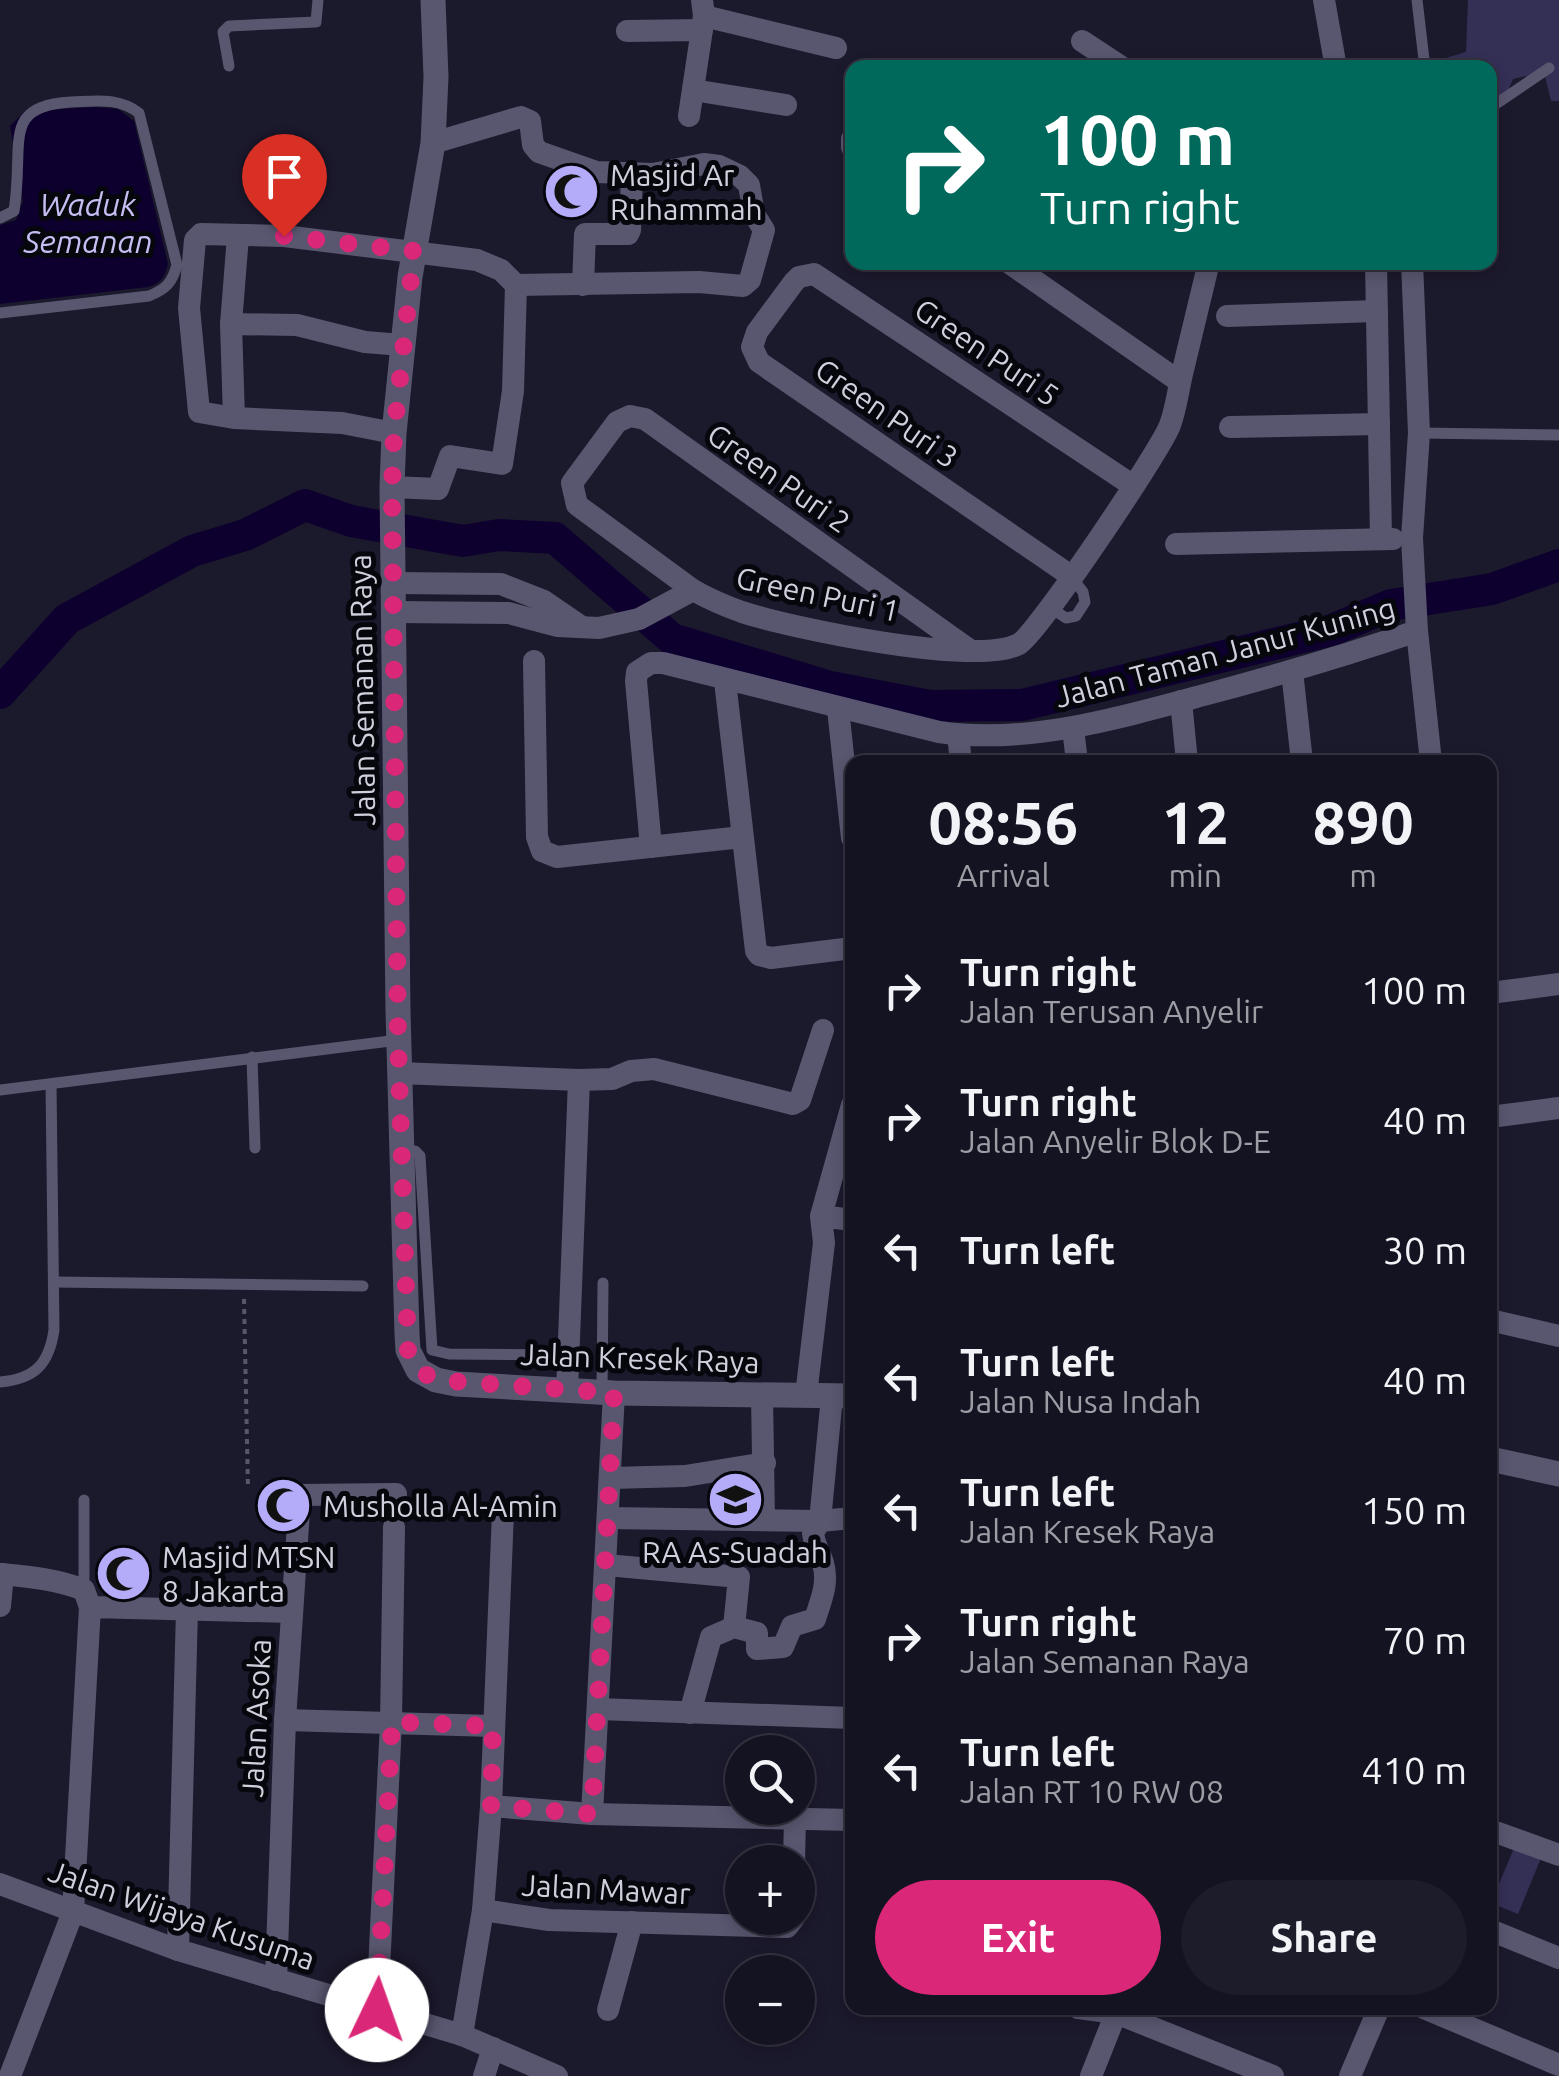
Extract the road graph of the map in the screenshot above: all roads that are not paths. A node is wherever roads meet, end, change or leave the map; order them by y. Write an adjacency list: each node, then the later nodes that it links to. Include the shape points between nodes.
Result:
1 (318, 0): 12 (lane, via 316,22 229,26)
2 (433, 0): 19 (street, Jalan Semanan Raya)
3 (1324, 0): 10 (street)
4 (1417, 0): 11 (lane)
5 (703, 15): 6 (street); 8 (street); 14 (street)
6 (627, 31)
7 (1082, 40): 9 (street)
8 (836, 48)
9 (1111, 60)
10 (1335, 60)
11 (1424, 60)
12 (229, 66)
13 (1549, 68): 15 (lane)
14 (693, 90): 16 (street); 18 (street)
15 (1497, 103)
16 (786, 105)
17 (16, 108): 33 (lane, via 110,100 139,113 177,265 172,281 149,296)
18 (689, 116)
19 (433, 143): 21 (street, via 527,118 539,152 596,172); 24 (street, Jalan Semanan Raya)
20 (6, 147): 22 (lane, via 16,198 14,210)
21 (632, 174): 31 (street, via 630,230 585,234); 31 (street, via 696,164 740,176 764,235 747,284)
22 (0, 218)
23 (238, 236): 24 (street); 35 (street); 38 (street, via 201,234 195,240 189,308 197,408 206,416)
24 (414, 251): 30 (street, via 476,260); 36 (street, Jalan Semanan Raya)
25 (1019, 270): 37 (street)
26 (1206, 270): 37 (street, Green Puri 1)
27 (1376, 270): 32 (street)
28 (1412, 270): 42 (street)
29 (806, 274): 44 (street, Green Puri 5, via 821,277); 50 (street, Green Puri 3, via 757,332 752,347 760,362)
30 (516, 284): 31 (street); 45 (street, via 514,391 502,464 450,456 438,488)
31 (583, 284)
32 (1378, 311): 34 (street); 39 (street)
33 (0, 312)
34 (1227, 316)
35 (230, 324): 36 (street, via 297,325); 38 (street)
36 (402, 345): 41 (street, Jalan Semanan Raya)
37 (1180, 382): 44 (street, Green Puri 1, via 1164,440)
38 (234, 418): 41 (street, via 342,423)
39 (1379, 424): 40 (street); 48 (street)
40 (1230, 427)
41 (394, 433): 45 (street, Jalan Semanan Raya)
42 (1419, 433): 43 (lane); 47 (street)
43 (1559, 435)
44 (1132, 485): 50 (street, Green Puri 1)
45 (392, 487): 52 (street, Jalan Semanan Raya)
46 (571, 491): 53 (street, Green Puri 1, via 577,506); 58 (street, Green Puri 2, via 617,422 644,419)
47 (1412, 538): 48 (street); 56 (street)
48 (1382, 539): 49 (street)
49 (1176, 544)
50 (1070, 576): 58 (street, Green Puri 1, via 1026,639 1004,650)
51 (480, 582): 52 (street); 54 (street); 57 (street, via 524,590)
52 (394, 583): 55 (street, Jalan Semanan Raya)
53 (694, 590): 57 (street, via 618,626); 58 (street, Green Puri 1, via 792,625)
54 (480, 611): 55 (street); 57 (street)
55 (394, 612): 78 (street, Jalan Semanan Raya)
56 (1417, 626): 60 (street, Jalan Taman Janur Kuning); 70 (street)
57 (582, 627)
58 (971, 651)
59 (534, 661): 73 (street, via 542,851 557,857)
60 (1292, 671): 62 (street, Jalan Taman Janur Kuning); 69 (street)
61 (725, 681): 63 (street, Jalan Taman Janur Kuning); 72 (street); 73 (street, Jalan Taman Janur Kuning, via 663,663 637,672)
62 (1180, 701): 64 (street, Jalan Taman Janur Kuning); 68 (street)
63 (838, 709): 65 (street, Jalan Taman Janur Kuning); 71 (street)
64 (1073, 728): 65 (street, Jalan Taman Janur Kuning); 67 (street)
65 (958, 735): 66 (street)
66 (960, 755)
67 (1076, 755)
68 (1186, 755)
69 (1301, 755)
70 (1431, 755)
71 (845, 774)
72 (742, 837): 73 (street); 74 (street, via 758,955)
73 (651, 847)
74 (845, 949)
75 (1559, 984): 76 (street)
76 (1497, 991)
77 (823, 1030): 81 (street, via 793,1104 654,1069)
78 (398, 1040): 79 (lane); 80 (street, Jalan Semanan Raya)
79 (252, 1057): 82 (lane); 87 (lane)
80 (399, 1073): 81 (street); 88 (street, Jalan Semanan Raya)
81 (579, 1080): 96 (street)
82 (51, 1084): 83 (lane); 91 (lane)
83 (0, 1090)
84 (1559, 1108): 85 (street)
85 (1497, 1115)
86 (845, 1130): 89 (street)
87 (255, 1148)
88 (401, 1152): 96 (lane, via 420,1156 432,1350); 97 (street, Jalan Semanan Raya, via 408,1350)
89 (821, 1216): 90 (street); 102 (street)
90 (845, 1219)
91 (54, 1282): 93 (lane); 98 (lane, via 51,1350 24,1379)
92 (603, 1282): 100 (lane)
93 (363, 1286)
94 (1497, 1322): 95 (street)
95 (1559, 1336)
96 (568, 1355): 99 (street)
97 (426, 1376): 99 (street, Jalan Kresek Raya)
98 (0, 1382)
99 (566, 1390): 100 (street, Jalan Kresek Raya)
100 (608, 1393): 101 (street, Jalan Kresek Raya); 106 (street)
101 (762, 1395): 102 (street, Jalan Kresek Raya); 104 (street)
102 (830, 1396): 113 (street)
103 (1497, 1461): 105 (street)
104 (765, 1463): 106 (street, via 685,1476); 112 (street)
105 (1559, 1474)
106 (611, 1478): 110 (street)
107 (396, 1494): 120 (street, Jalan Asoka, via 302,1493)
108 (84, 1500): 117 (lane)
109 (503, 1512): 127 (street)
110 (608, 1518): 112 (street); 115 (street)
111 (845, 1519): 113 (street)
112 (764, 1520): 113 (street)
113 (820, 1521): 121 (street, via 812,1536 826,1586 815,1618 792,1626 786,1645 757,1649 757,1633)
114 (394, 1527): 126 (street)
115 (606, 1564): 121 (street, via 739,1577); 122 (street)
116 (2, 1574): 117 (street, via 54,1579); 118 (street)
117 (87, 1598): 119 (street); 137 (street)
118 (0, 1606)
119 (187, 1610): 120 (street); 141 (street)
120 (291, 1612): 125 (street, Jalan Asoka)
121 (734, 1627): 123 (street, via 710,1638)
122 (598, 1710): 123 (street); 129 (street)
123 (690, 1712): 124 (street)
124 (845, 1718)
125 (285, 1720): 126 (street); 143 (street, Jalan Asoka)
126 (392, 1722): 127 (street); 144 (street)
127 (493, 1726): 128 (street)
128 (491, 1806): 129 (street); 136 (street)
129 (592, 1814): 130 (street)
130 (725, 1817)
131 (815, 1819): 132 (street)
132 (845, 1820)
133 (1497, 1832): 134 (street)
134 (1559, 1854)
135 (0, 1884): 137 (street, Jalan Wijaya Kusuma)
136 (483, 1910): 138 (street, Jalan Mawar); 150 (street)
137 (73, 1912): 141 (street, Jalan Wijaya Kusuma); 153 (street)
138 (632, 1922): 139 (street, Jalan Mawar); 145 (street)
139 (725, 1922)
140 (1497, 1933): 142 (street)
141 (178, 1950): 143 (street, Jalan Wijaya Kusuma)
142 (1559, 1958)
143 (276, 1980): 144 (street, Jalan Wijaya Kusuma)
144 (377, 2010): 150 (street, Jalan Wijaya Kusuma)
145 (608, 2010)
146 (1107, 2015): 156 (street)
147 (1120, 2015): 157 (street)
148 (1376, 2015): 158 (street)
149 (1441, 2015): 152 (street)
150 (462, 2035): 151 (street, Jalan Wijaya Kusuma)
151 (493, 2048): 154 (street); 155 (street, Jalan Wijaya Kusuma)
152 (1559, 2065)
153 (10, 2076)
154 (484, 2076)
155 (557, 2076)
156 (1091, 2076)
157 (1273, 2076)
158 (1350, 2076)

